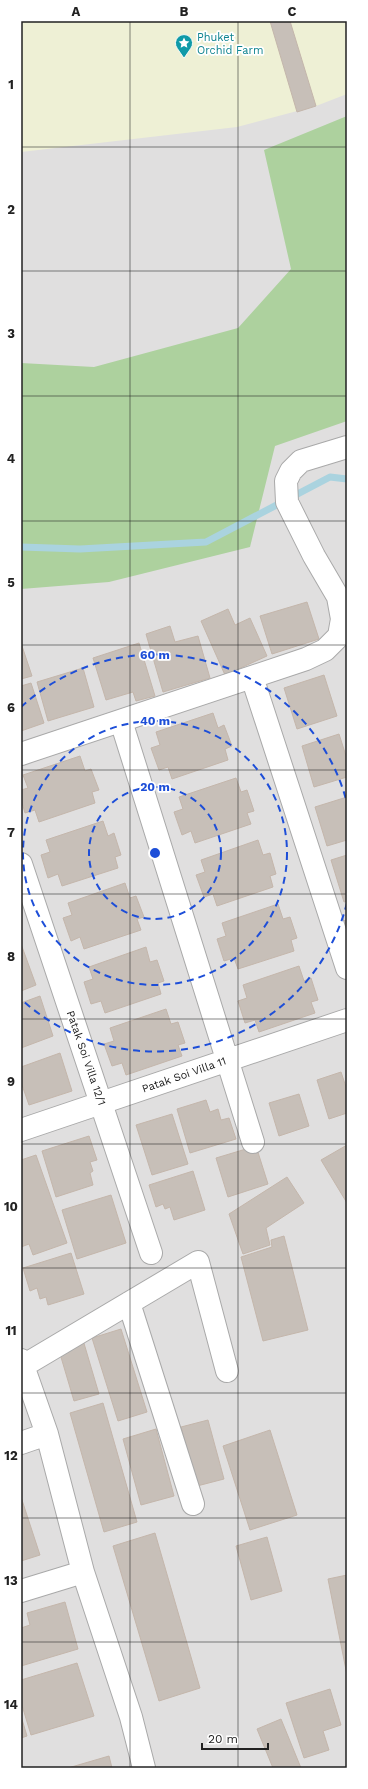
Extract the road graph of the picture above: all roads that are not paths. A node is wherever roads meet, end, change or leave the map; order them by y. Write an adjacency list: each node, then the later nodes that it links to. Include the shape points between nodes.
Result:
1 (347, 447): 2 (street, via 301,461 286,481 286,496 314,556 338,597 342,619 339,636 325,650)
2 (252, 678): 3 (street); 6 (street)
3 (121, 721): 4 (street); 8 (street)
4 (21, 754)
5 (21, 864): 9 (street, Patak Soi Villa 12/1)
6 (347, 968)
7 (347, 1020): 8 (street, Patak Soi Villa 11)
8 (228, 1060): 9 (street, Patak Soi Villa 11); 11 (street)
9 (101, 1103): 10 (street, Patak Soi Villa 11); 12 (street, Patak Soi Villa 12/1)
10 (21, 1130)
11 (253, 1142)
12 (151, 1253)
13 (129, 1303): 14 (street); 15 (street, via 198,1262); 18 (street)
14 (22, 1363): 16 (street)
15 (227, 1371)
16 (47, 1434): 17 (street); 19 (street)
17 (21, 1443)
18 (193, 1504)
19 (83, 1572): 20 (street); 21 (street, via 131,1717)
20 (21, 1591)
21 (144, 1768)

